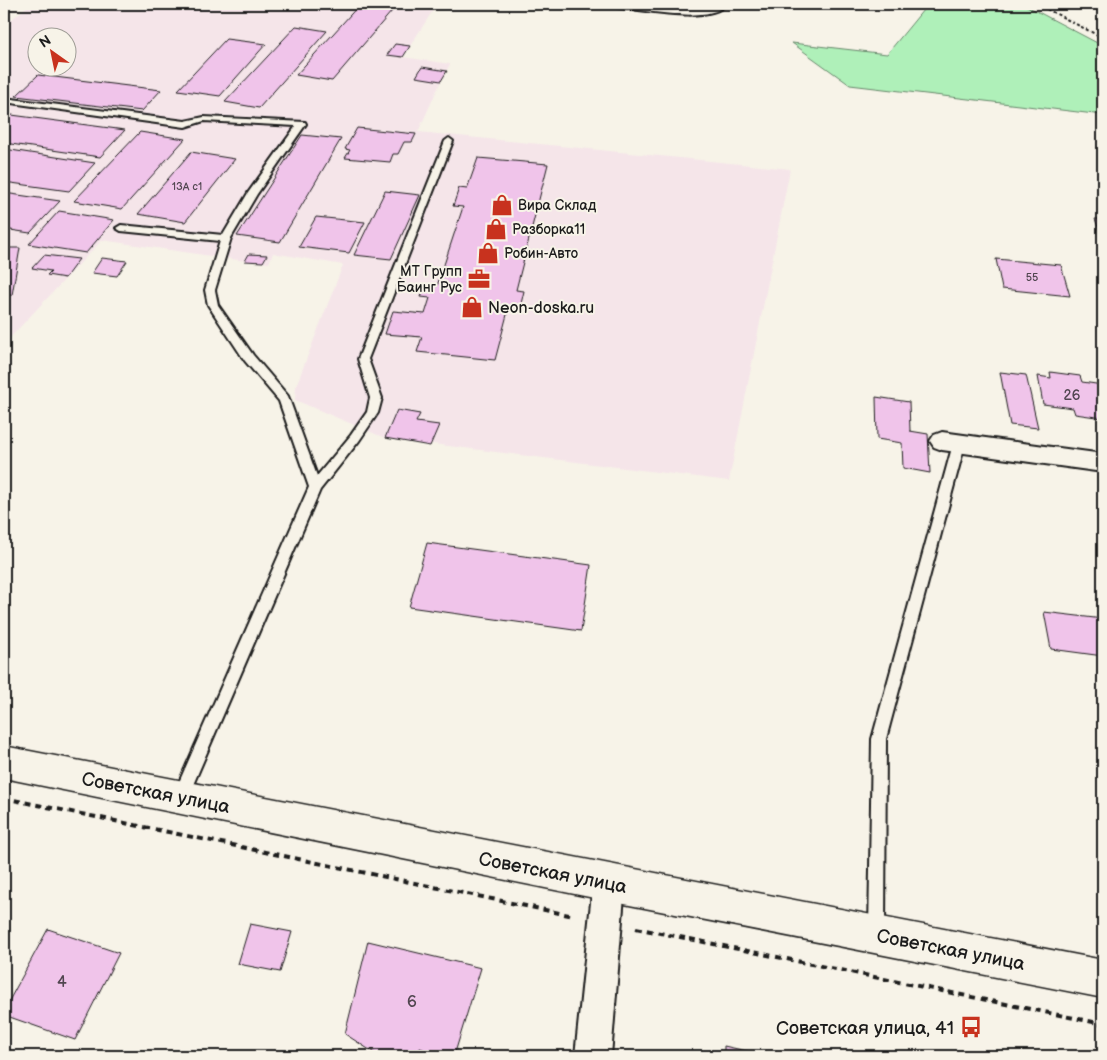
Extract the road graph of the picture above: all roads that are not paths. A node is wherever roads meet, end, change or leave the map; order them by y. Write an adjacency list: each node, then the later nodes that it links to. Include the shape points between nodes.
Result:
1 (622, 4): 2 (street)
2 (641, 5): 3 (street, via 697,11)
3 (714, 6)
4 (4, 100): 7 (lane, via 185,124 204,119 302,124)
5 (449, 141): 10 (lane, via 363,360 376,398 372,413 356,438)
6 (121, 228): 7 (lane)
7 (226, 238): 10 (lane, via 210,290 213,305 249,358 284,399)
8 (951, 443): 9 (street); 14 (lane, via 879,739)
9 (1103, 463)
10 (315, 487): 12 (lane)
11 (4, 762): 12 (street, Советская улица)
12 (181, 796): 13 (street, Советская улица)
13 (609, 883): 14 (street, Советская улица); 16 (street)
14 (877, 934): 15 (street, Советская улица)
15 (1103, 979)
16 (592, 1056)

